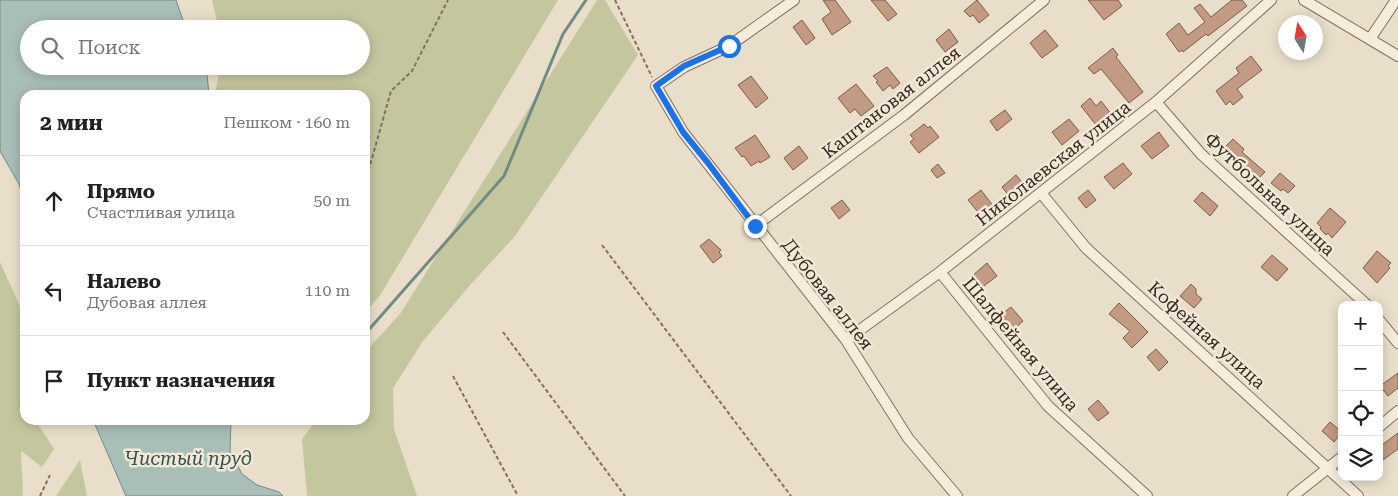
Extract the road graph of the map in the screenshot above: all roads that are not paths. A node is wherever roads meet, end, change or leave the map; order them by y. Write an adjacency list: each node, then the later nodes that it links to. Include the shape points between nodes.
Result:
1 (794, 0): 10 (street, Дубовая аллея, via 729,46 684,66 656,86 683,132)
2 (1044, 0): 10 (street, Каштановая аллея, via 904,115)
3 (1271, 0): 8 (street, Николаевская улица)
4 (1304, 0): 6 (street)
5 (1396, 0): 6 (street)
6 (1370, 39): 7 (street)
7 (1398, 56)
8 (1156, 102): 9 (street, Николаевская улица); 12 (street, Футбольная улица, via 1202,154)
9 (1041, 193): 11 (street, Николаевская улица); 19 (street, Кофейная улица, via 1086,248)
10 (755, 226): 14 (street, Дубовая аллея)
11 (940, 272): 14 (street, Николаевская улица); 21 (street, Шалфейная улица, via 1048,406)
12 (1363, 301)
13 (1383, 325): 15 (street)
14 (846, 340): 20 (street, Дубовая аллея, via 908,438)
15 (1398, 343)
16 (1398, 411): 17 (street)
17 (1383, 424)
18 (1338, 460): 19 (street)
19 (1329, 468): 22 (street); 23 (street, Кофейная улица)
20 (956, 496)
21 (1147, 496)
22 (1293, 496)
23 (1358, 496)

